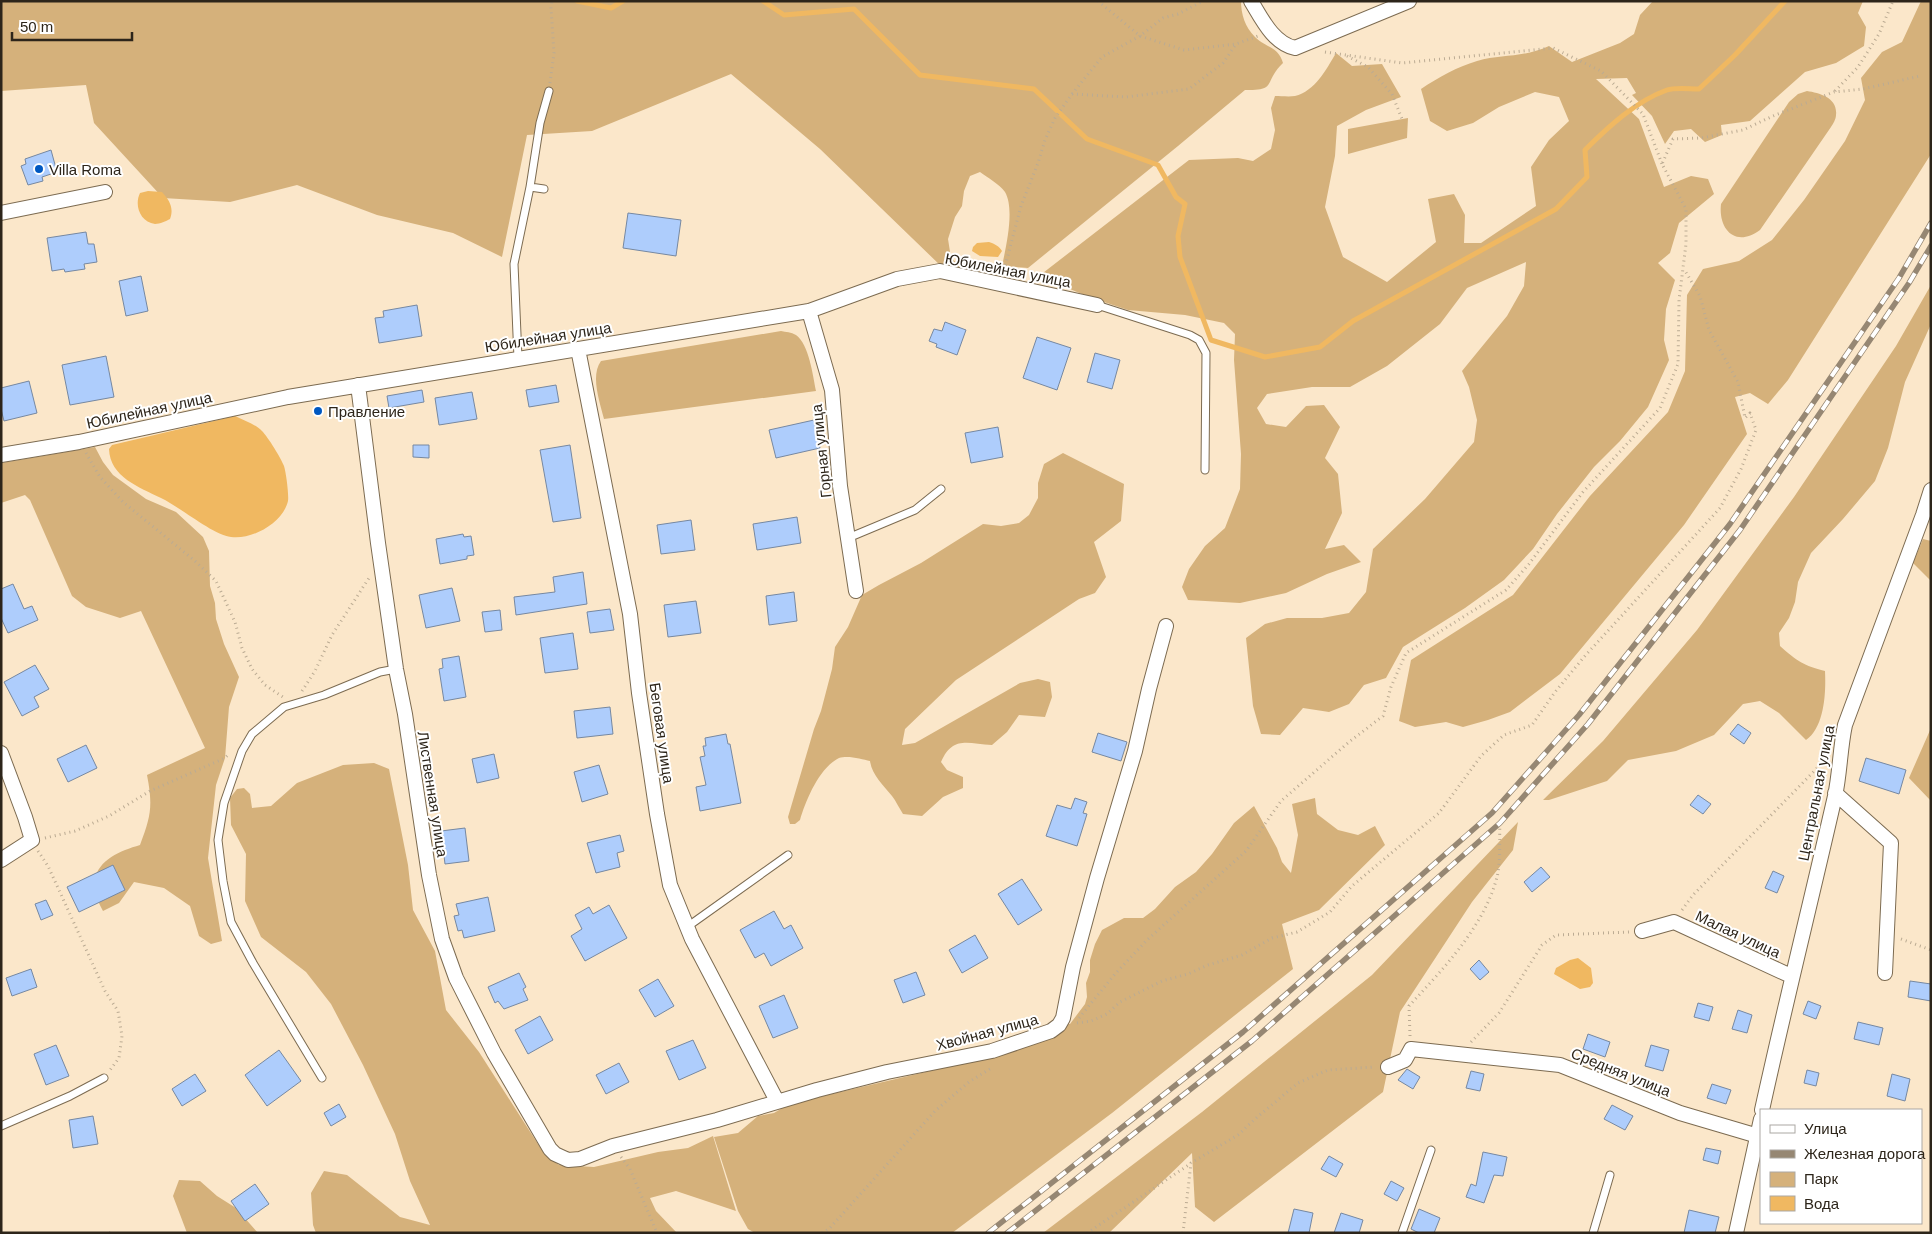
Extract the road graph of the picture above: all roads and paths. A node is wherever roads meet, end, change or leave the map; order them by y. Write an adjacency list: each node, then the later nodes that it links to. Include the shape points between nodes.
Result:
1 (552, 1): 13 (path, via 554,53)
2 (1098, 1): 8 (path)
3 (1203, 1): 8 (path, via 1163,18)
4 (1251, 1): 7 (street)
5 (1409, 1): 10 (street)
6 (1893, 1): 14 (path, via 1879,34 1858,67)
7 (1270, 31): 9 (path); 10 (street, via 1282,43)
8 (1140, 36): 9 (path, via 1184,50); 15 (path, via 1102,57)
9 (1236, 44): 15 (path, via 1223,63 1189,89 1126,97)
10 (1300, 48): 11 (path)
11 (1344, 55): 16 (path, via 1368,67 1392,94); 17 (path, via 1402,64 1553,48 1601,71 1643,114)
12 (1920, 76): 14 (path)
13 (549, 91): 18 (lane, via 540,123)
14 (1834, 92): 17 (path, via 1743,130 1701,138 1673,139)
15 (1072, 94): 23 (path, via 1055,118 1045,140 1021,206)
16 (1402, 119)
17 (1662, 164): 22 (path, via 1686,209)
18 (530, 187): 19 (lane); 27 (lane, via 514,264)
19 (544, 189)
20 (105, 192): 21 (street)
21 (1, 213)
22 (1683, 269): 56 (path, via 1678,300 1678,364 1660,408 1583,492 1506,590 1406,653 1383,716 1281,800 1246,851 1147,940); 56 (path, via 1700,296 1709,330 1738,382 1745,418 1750,412 1756,430 1741,469 1720,508 1584,657 1532,726 1504,735 1487,751 1439,813 1352,886 1330,912 1297,932 1272,938 1242,955 1162,981 1120,1002 1107,1014)
23 (1000, 284): 24 (street, Юбилейная улица); 25 (street, Юбилейная улица, via 940,271 897,279)
24 (1097, 304): 31 (lane, via 1199,340 1206,353)
25 (810, 311): 26 (street, Юбилейная улица); 35 (street, Горная улица, via 832,390)
26 (578, 349): 27 (street, Юбилейная улица); 50 (street, Беговая улица, via 630,614 639,693 670,885)
27 (518, 358): 28 (street, Юбилейная улица)
28 (358, 385): 29 (street, Юбилейная улица, via 288,396); 36 (street, Лиственная улица)
29 (79, 442): 30 (street, Юбилейная улица); 40 (path, via 100,477 123,502 195,560 216,582 252,669 265,685)
30 (1, 455)
31 (1206, 470)
32 (941, 489): 35 (lane, via 914,510)
33 (1931, 490): 34 (street, Центральная улица)
34 (1927, 516): 41 (street, Центральная улица, via 1845,725)
35 (848, 538): 37 (street, Горная улица)
36 (381, 562): 39 (street, Лиственная улица); 40 (path, via 332,635)
37 (856, 591)
38 (1166, 626): 64 (street, Хвойная улица, via 1136,751 1094,887 1059,1024 1051,1032 992,1051 887,1072)
39 (396, 669): 40 (lane); 71 (street, Лиственная улица, via 429,875 442,939 456,978 494,1053 550,1149 568,1160)
40 (293, 704): 63 (lane, via 284,707 252,734 242,751 224,803 218,840 231,922)
41 (1841, 744): 44 (street, Центральная улица); 49 (path, via 1693,895)
42 (232, 752): 46 (path, via 191,775 150,791 84,828)
43 (1, 753): 46 (street)
44 (1835, 794): 52 (street, via 1891,843); 55 (street, Центральная улица)
45 (1500, 823): 58 (path, via 1498,875 1490,897 1475,927 1458,950 1409,1006)
46 (32, 840): 48 (street); 62 (path, via 48,866 105,991 118,1011 122,1036 119,1058)
47 (788, 855): 50 (lane)
48 (1, 860)
49 (1674, 922): 51 (street, Малая улица); 55 (street, Малая улица)
50 (687, 927): 64 (street, Беговая улица)
51 (1642, 931): 59 (path, via 1556,935 1548,939 1499,1013)
52 (1886, 934): 53 (path); 54 (street)
53 (1931, 950)
54 (1885, 973)
55 (1791, 976): 65 (street, Центральная улица)
56 (1075, 1023): 57 (path)
57 (1070, 1024)
58 (1411, 1049): 59 (street, Средняя улица); 61 (street, via 1405,1060)
59 (1461, 1054): 68 (street, Средняя улица, via 1560,1065 1680,1113)
60 (996, 1065): 75 (path, via 935,1110 865,1190)
61 (1388, 1067): 72 (path, via 1328,1070 1298,1084 1238,1136)
62 (104, 1078): 67 (lane)
63 (322, 1078)
64 (777, 1101): 69 (street, Хвойная улица)
65 (1763, 1109)
66 (1760, 1125): 68 (street)
67 (1, 1126)
68 (1758, 1136): 80 (street)
69 (613, 1146): 71 (street, Хвойная улица); 74 (path, via 630,1169)
70 (1431, 1150): 78 (lane)
71 (580, 1159)
72 (1190, 1163): 76 (path); 77 (path)
73 (1610, 1175): 79 (lane)
74 (657, 1233)
75 (822, 1233)
76 (1087, 1233)
77 (1183, 1233)
78 (1402, 1233)
79 (1593, 1233)
80 (1736, 1233)

